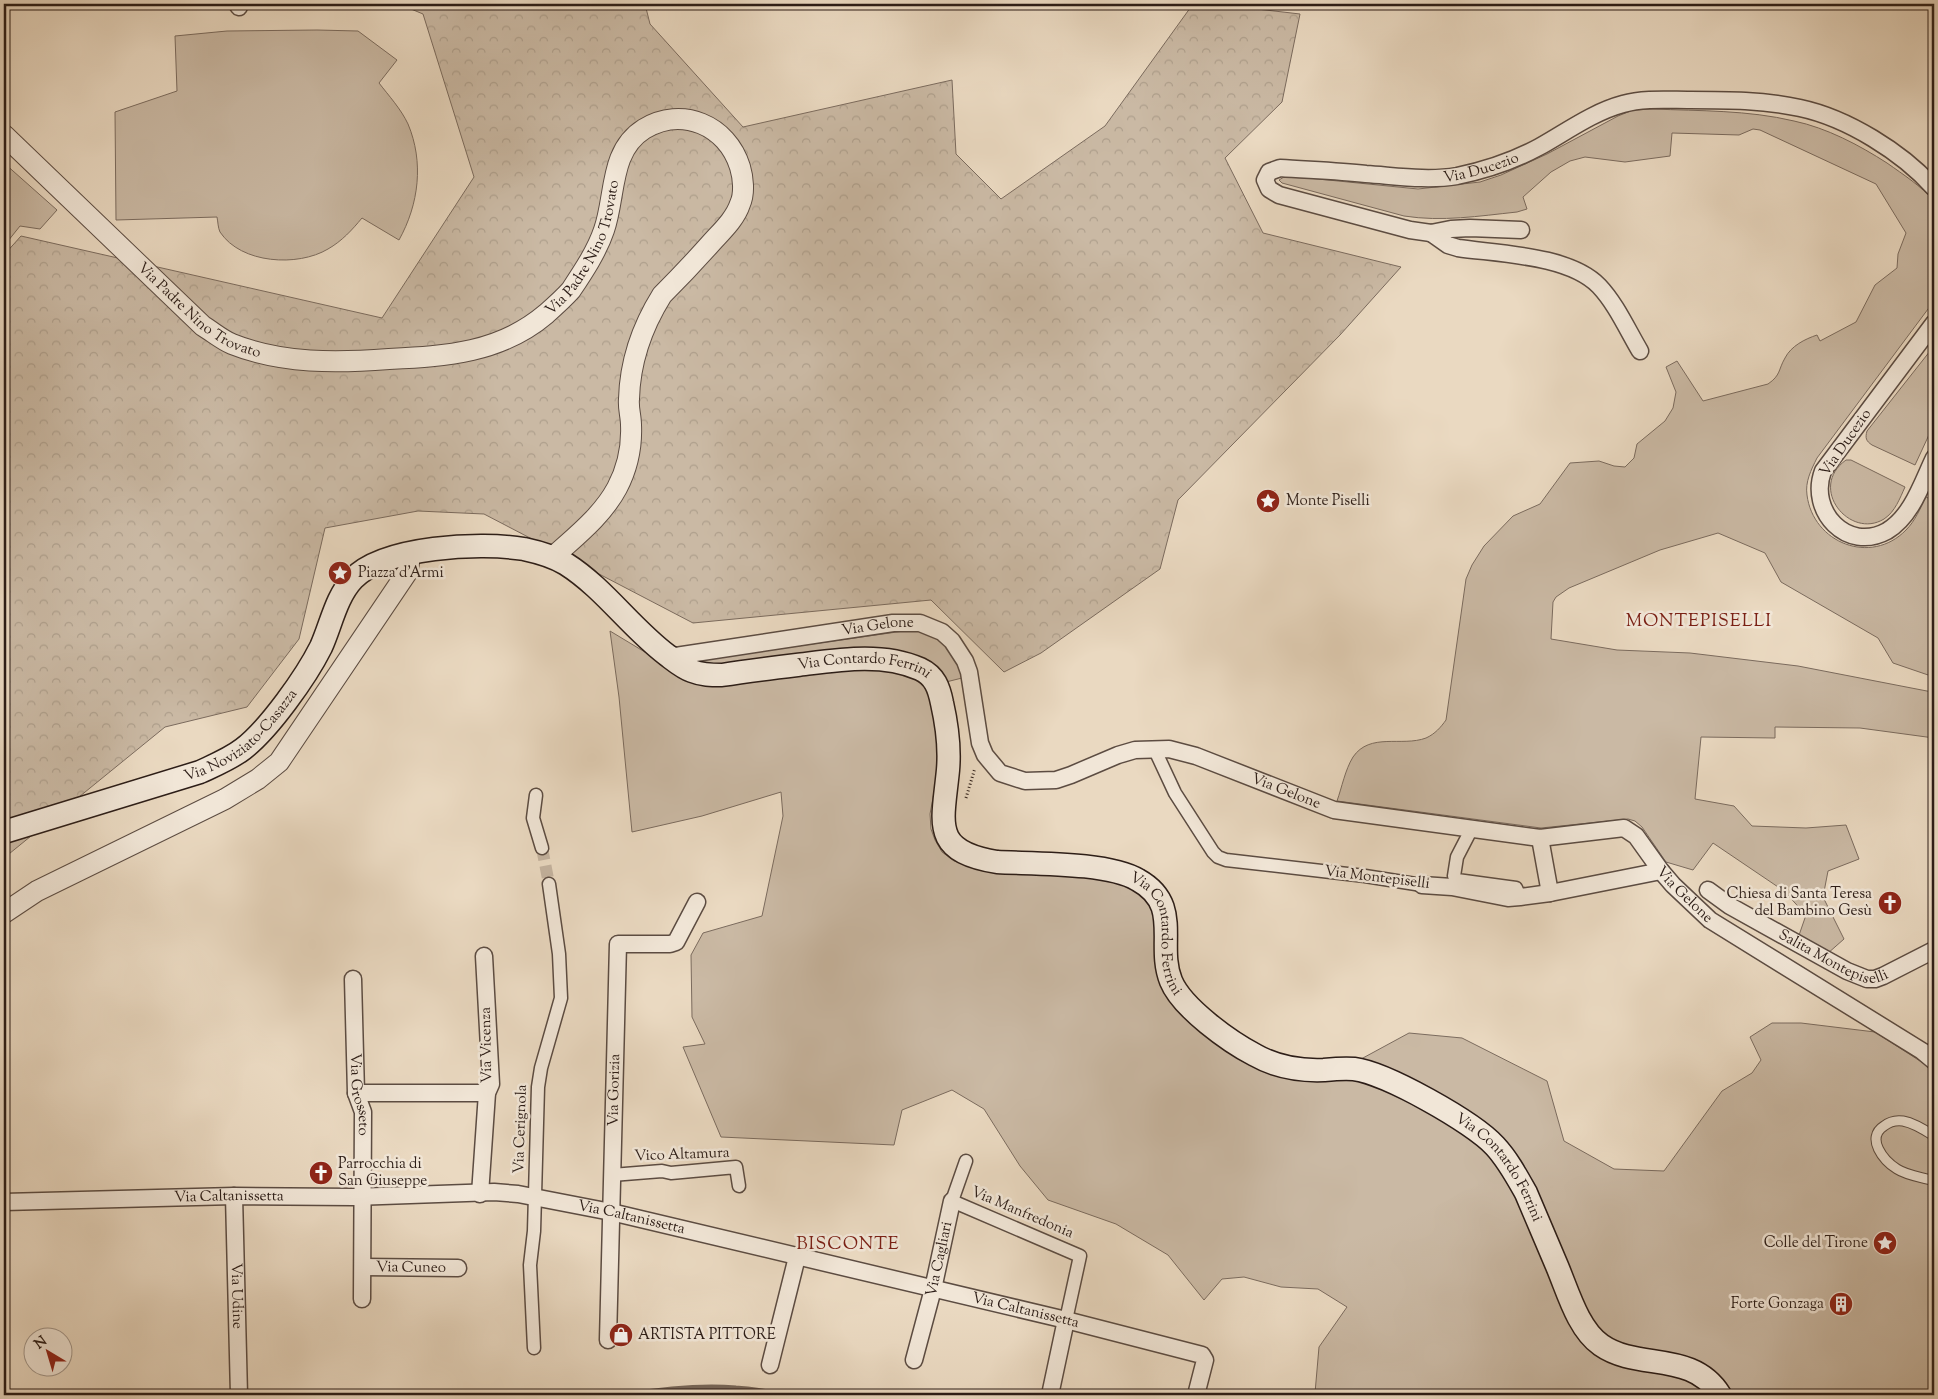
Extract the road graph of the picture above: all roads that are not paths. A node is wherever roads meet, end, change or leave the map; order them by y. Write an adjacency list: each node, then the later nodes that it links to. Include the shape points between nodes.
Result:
1 (4, 135): 9 (street, Via Padre Nino Trovato, via 203,326 231,344 288,358 332,362 447,356 487,346 523,331 569,292 592,255 604,231 622,152 633,138 644,129 677,119 692,120 710,127 735,155 742,175 741,203 725,227 662,295 655,307 633,359 629,400 630,447 617,488 602,511)
2 (1934, 188): 4 (street, Via Ducezio, via 1896,154 1840,122 1801,108 1739,100 1623,104 1501,165 1455,176 1422,178 1280,168 1266,176 1266,185 1279,195)
3 (1521, 230): 4 (street, Via Ducezio, via 1460,228)
4 (1430, 233): 6 (street, via 1458,248 1544,260 1580,272 1606,295)
5 (1934, 323): 7 (street, Via Ducezio, via 1823,471 1819,488 1823,509 1837,527 1852,535 1870,536 1887,530 1903,517)
6 (1640, 351)
7 (1934, 458)
8 (410, 554): 9 (main road, Via Noviziato-Casazza, via 473,546 517,548); 14 (main road, Via Noviziato-Casazza, via 381,562 354,579 305,673 263,730 243,749 200,772); 24 (street, via 408,571 278,762 242,790 37,891)
9 (553, 557): 10 (main road, Via Contardo Ferrini, via 579,574)
10 (669, 657): 11 (street, Via Gelone, via 893,623 920,623 942,632 965,661 974,693 980,744 1000,773 1024,781 1056,780 1118,755); 56 (main road, Via Contardo Ferrini, via 690,671 709,675 862,658 904,664 928,674 937,686 948,734 943,821 948,838 960,850 997,862 1104,869 1142,882 1161,902 1167,924 1167,969 1178,994 1188,1005 1233,1041 1275,1065 1305,1070 1365,1072 1467,1122 1494,1145 1526,1193 1574,1306 1593,1337 1620,1353 1696,1372)
11 (1154, 748): 13 (street, Via Gelone, via 1196,756 1334,810); 19 (street, Via Montepiselli, via 1175,793 1218,857)
12 (536, 795): 16 (street, via 533,818)
13 (1472, 828): 15 (street, Via Gelone); 22 (street, via 1457,857 1454,876 1457,880 1516,888)
14 (4, 832)
15 (1540, 838): 17 (street, Via Gelone, via 1624,828 1636,836); 21 (street)
16 (542, 848)
17 (1661, 871): 21 (street, Via Montepiselli); 28 (street, Via Gelone, via 1716,924)
18 (549, 884): 39 (street, Via Cerignola, via 559,954 561,998 538,1087)
19 (1422, 885): 22 (street, Via Montepiselli)
20 (1708, 890): 25 (street, Salita Montepiselli, via 1730,906 1838,967 1867,979 1883,976)
21 (1550, 893): 22 (street, Via Montepiselli)
22 (1520, 897)
23 (697, 902): 33 (street, Via Gorizia, via 676,942 618,944)
24 (4, 913)
25 (1934, 950)
26 (484, 956): 30 (street, Via Vicenza, via 491,1084)
27 (353, 979): 29 (street, Via Grosseto)
28 (1934, 1061)
29 (356, 1093): 30 (street); 38 (street, Via Grosseto, via 363,1112)
30 (487, 1093): 36 (street, Via Vicenza)
31 (1934, 1136): 34 (lane, via 1917,1126 1894,1121 1881,1128 1875,1142 1880,1153 1897,1168)
32 (966, 1161): 40 (street, Via Cagliari)
33 (612, 1175): 35 (street, Vico Altamura, via 736,1167); 42 (street, Via Gorizia)
34 (1934, 1180)
35 (739, 1186)
36 (480, 1194): 38 (street, Via Caltanissetta); 39 (street, Via Caltanissetta, via 494,1192)
37 (234, 1196): 38 (street, Via Caltanissetta); 41 (street, Via Caltanissetta); 53 (street, Via Udine)
38 (362, 1197): 44 (street, Via Grosseto)
39 (535, 1197): 42 (street, Via Caltanissetta); 50 (street, Via Cerignola, via 530,1265)
40 (952, 1201): 46 (street, Via Cagliari); 48 (street, Via Manfredonia, via 1080,1256)
41 (4, 1202)
42 (611, 1212): 43 (street, Via Caltanissetta); 49 (street, Via Gorizia)
43 (797, 1257): 46 (street, Via Caltanissetta); 52 (street)
44 (364, 1266): 45 (street, Via Cuneo); 47 (street, Via Grosseto)
45 (458, 1268)
46 (933, 1289): 48 (street, Via Caltanissetta); 51 (street, Via Cagliari)
47 (362, 1299)
48 (1066, 1320): 54 (street); 55 (street, Via Caltanissetta, via 1202,1355 1205,1360)
49 (608, 1340)
50 (534, 1348)
51 (914, 1360)
52 (770, 1365)
53 (239, 1395)
54 (1050, 1395)
55 (1196, 1395)
56 (1720, 1395)

